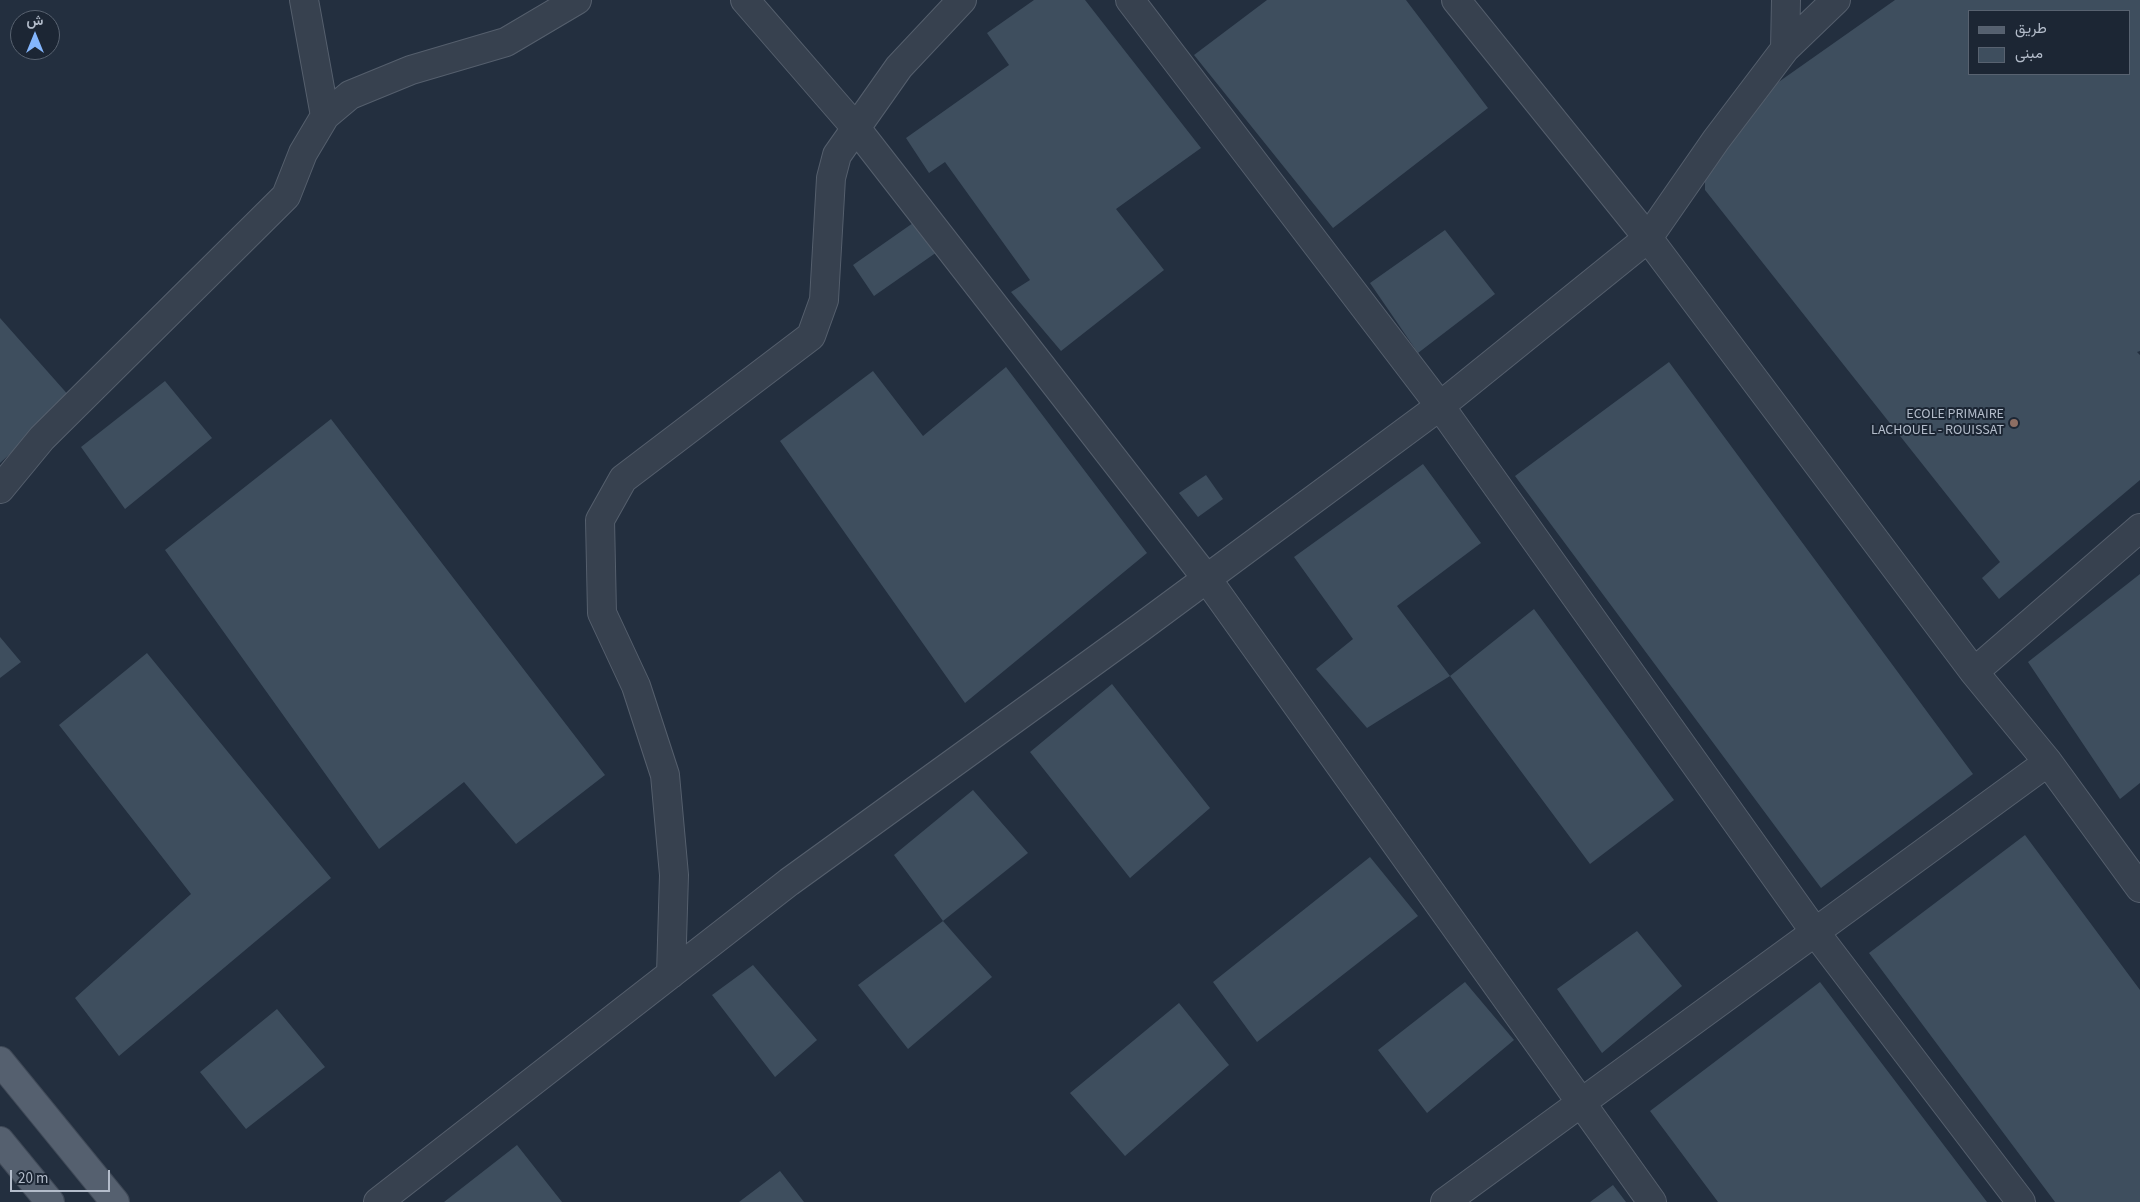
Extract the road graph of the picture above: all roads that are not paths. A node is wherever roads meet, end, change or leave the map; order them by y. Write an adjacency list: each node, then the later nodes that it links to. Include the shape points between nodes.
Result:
1 (304, 0): 10 (street)
2 (577, 0): 10 (street, via 506,42 412,70 350,95)
3 (745, 0): 11 (street)
4 (962, 0): 11 (street, via 899,67)
5 (1130, 0): 13 (street)
6 (1456, 0): 12 (street)
7 (1786, 0): 9 (street)
8 (1836, 0): 9 (street)
9 (1785, 49): 12 (street)
10 (325, 116): 14 (street, via 303,153 286,196 42,438)
11 (856, 128): 16 (street); 21 (street, via 837,155 831,178 824,300 811,336 623,479 600,520 602,612 636,686 665,775 674,875)
12 (1648, 238): 13 (street); 17 (street)
13 (1440, 406): 16 (street); 20 (street)
14 (0, 488)
15 (2140, 528): 17 (street)
16 (1207, 578): 21 (street, via 789,882); 23 (street)
17 (1974, 672): 18 (street)
18 (2048, 762): 19 (street); 20 (street)
19 (2140, 888)
20 (1815, 932): 23 (street); 30 (street)
21 (671, 974): 27 (street)
22 (0, 1061): 26 (main road)
23 (1582, 1103): 28 (street); 29 (street)
24 (0, 1140): 25 (main road)
25 (50, 1202)
26 (115, 1202)
27 (378, 1202)
28 (1446, 1202)
29 (1652, 1202)
30 (2021, 1202)

